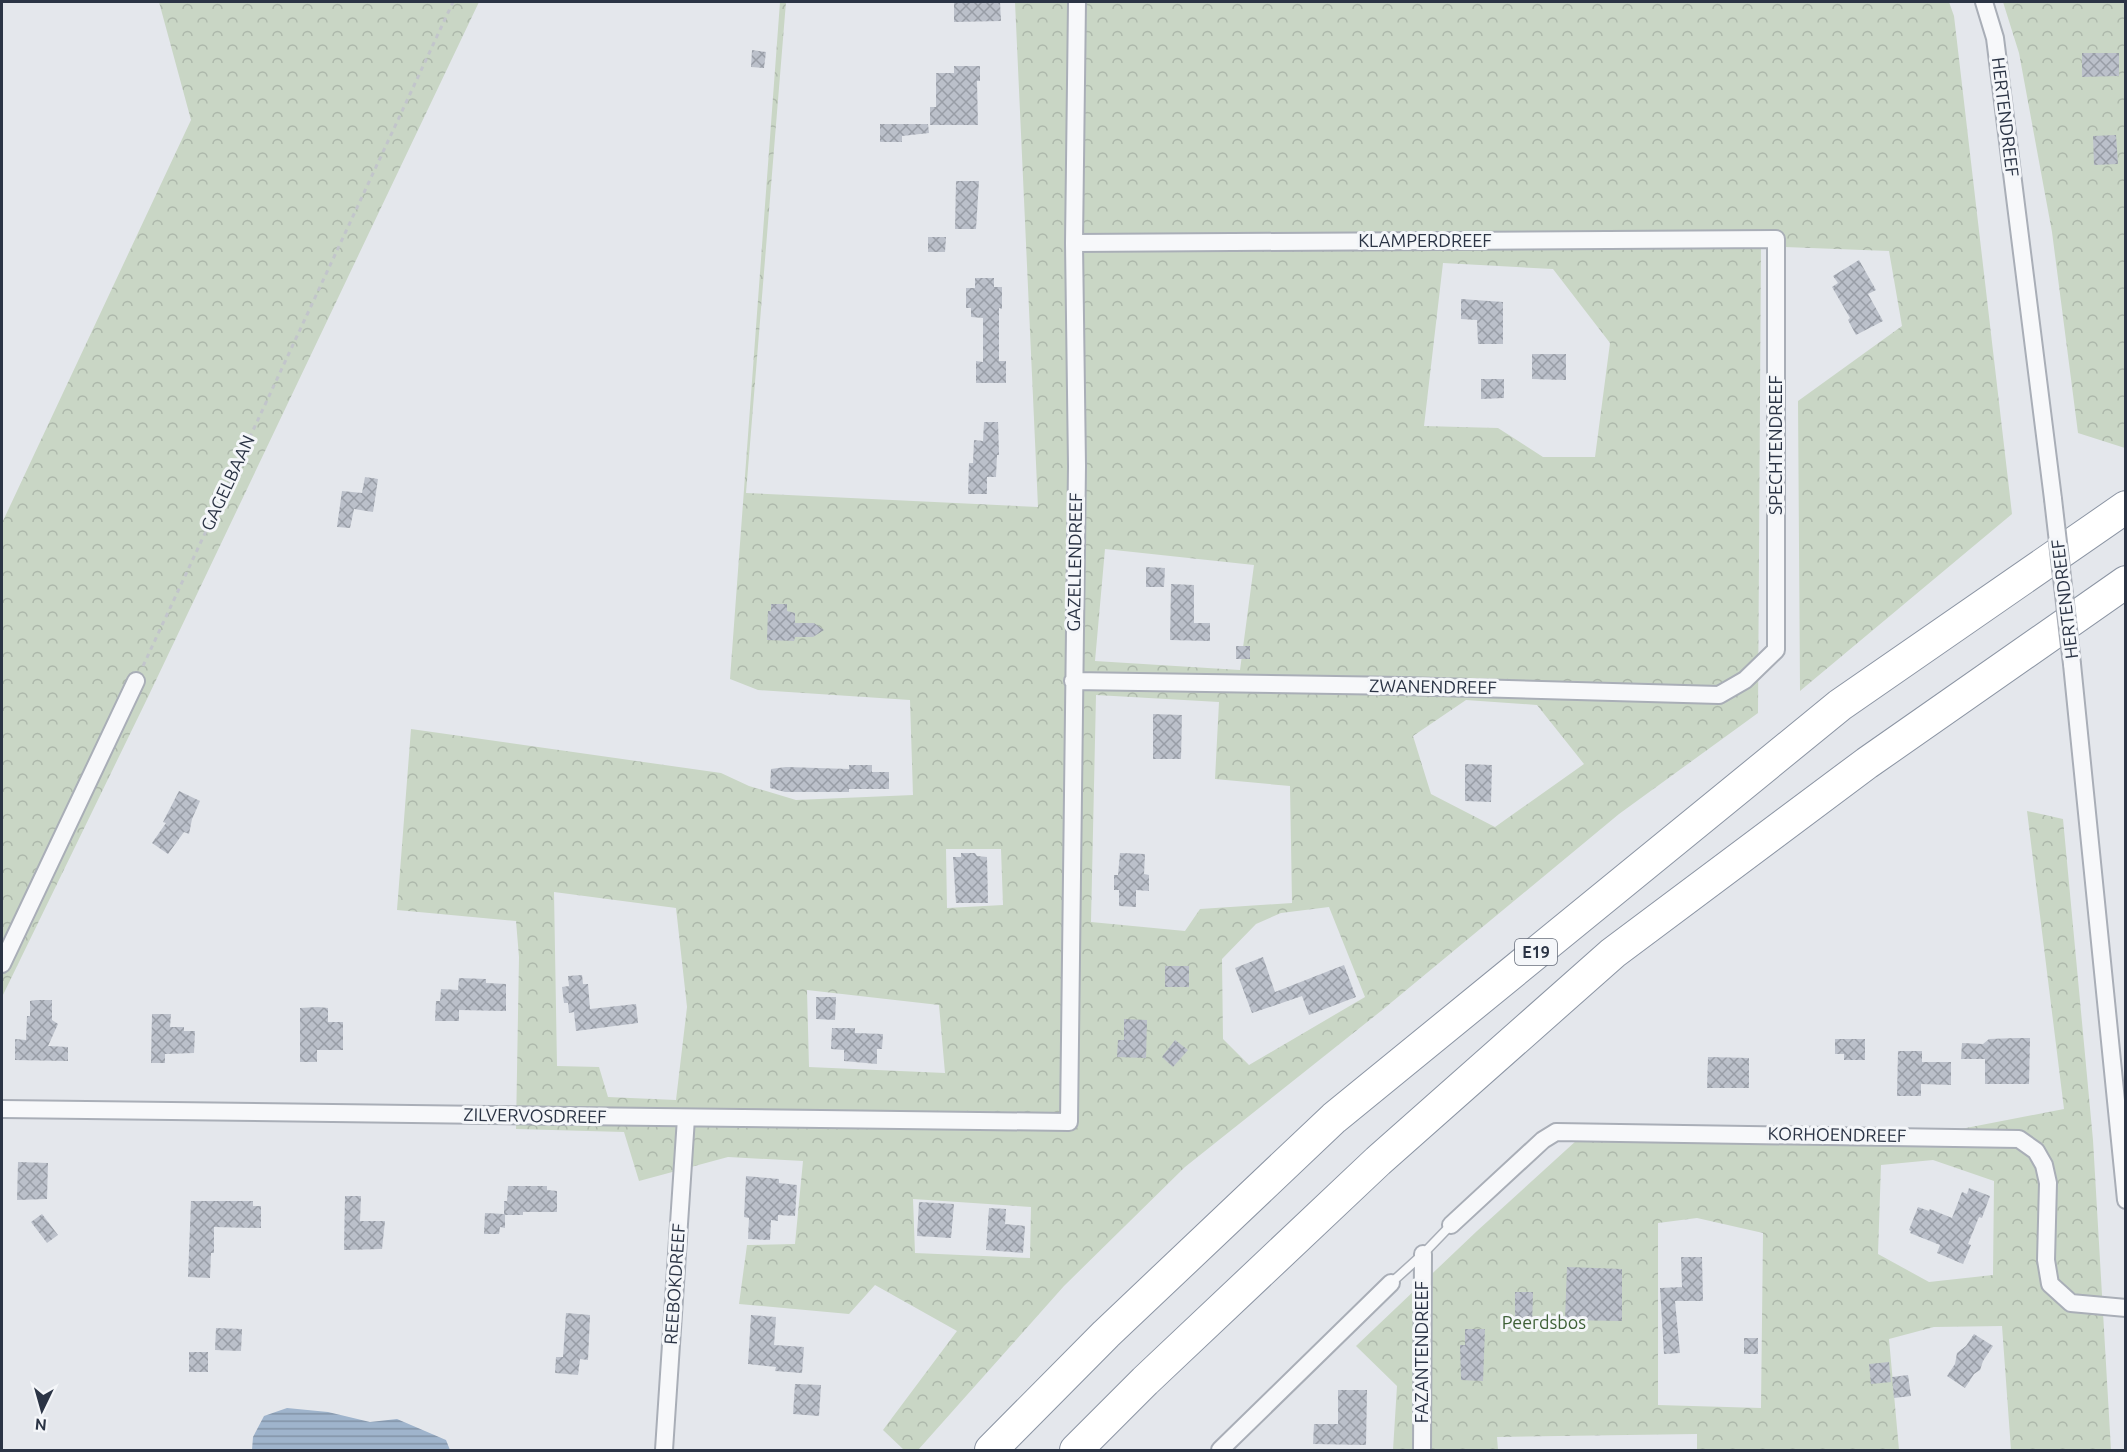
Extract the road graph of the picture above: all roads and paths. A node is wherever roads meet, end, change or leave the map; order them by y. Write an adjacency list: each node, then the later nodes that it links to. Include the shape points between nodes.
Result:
1 (453, 2): 9 (path, GAGELBAAN)
2 (1077, 2): 5 (street, GAZELLENDREEF)
3 (1984, 2): 15 (street, HERTENDREEF, bridge, via 1996,50 2053,499)
4 (1776, 239): 5 (street, KLAMPERDREEF); 8 (street, SPECHTENDREEF)
5 (1074, 243): 10 (street, GAZELLENDREEF)
6 (2126, 507): 21 (highway, E19, via 1840,705 1343,1111 1106,1334)
7 (2126, 582): 22 (highway, via 1867,763 1613,953 1378,1161)
8 (1776, 650): 10 (street, ZWANENDREEF, via 1745,680 1719,695)
9 (135, 681): 11 (street)
10 (1074, 681): 14 (street, GAZELLENDREEF)
11 (2, 964)
12 (2, 1109): 13 (street, ZILVERVOSDREEF)
13 (686, 1118): 14 (street, ZILVERVOSDREEF); 20 (street, REEBOKDREEF)
14 (1069, 1122)
15 (2126, 1200)
16 (1451, 1225): 17 (lane); 19 (street, KORHOENDREEF, via 1556,1132 2019,1139 2036,1151 2048,1183 2046,1260 2050,1284 2071,1303)
17 (1423, 1254): 18 (lane); 24 (street, FAZANTENDREEF)
18 (1391, 1282): 23 (street)
19 (2126, 1308)
20 (664, 1450)
21 (991, 1450)
22 (1076, 1450)
23 (1220, 1450)
24 (1422, 1450)

